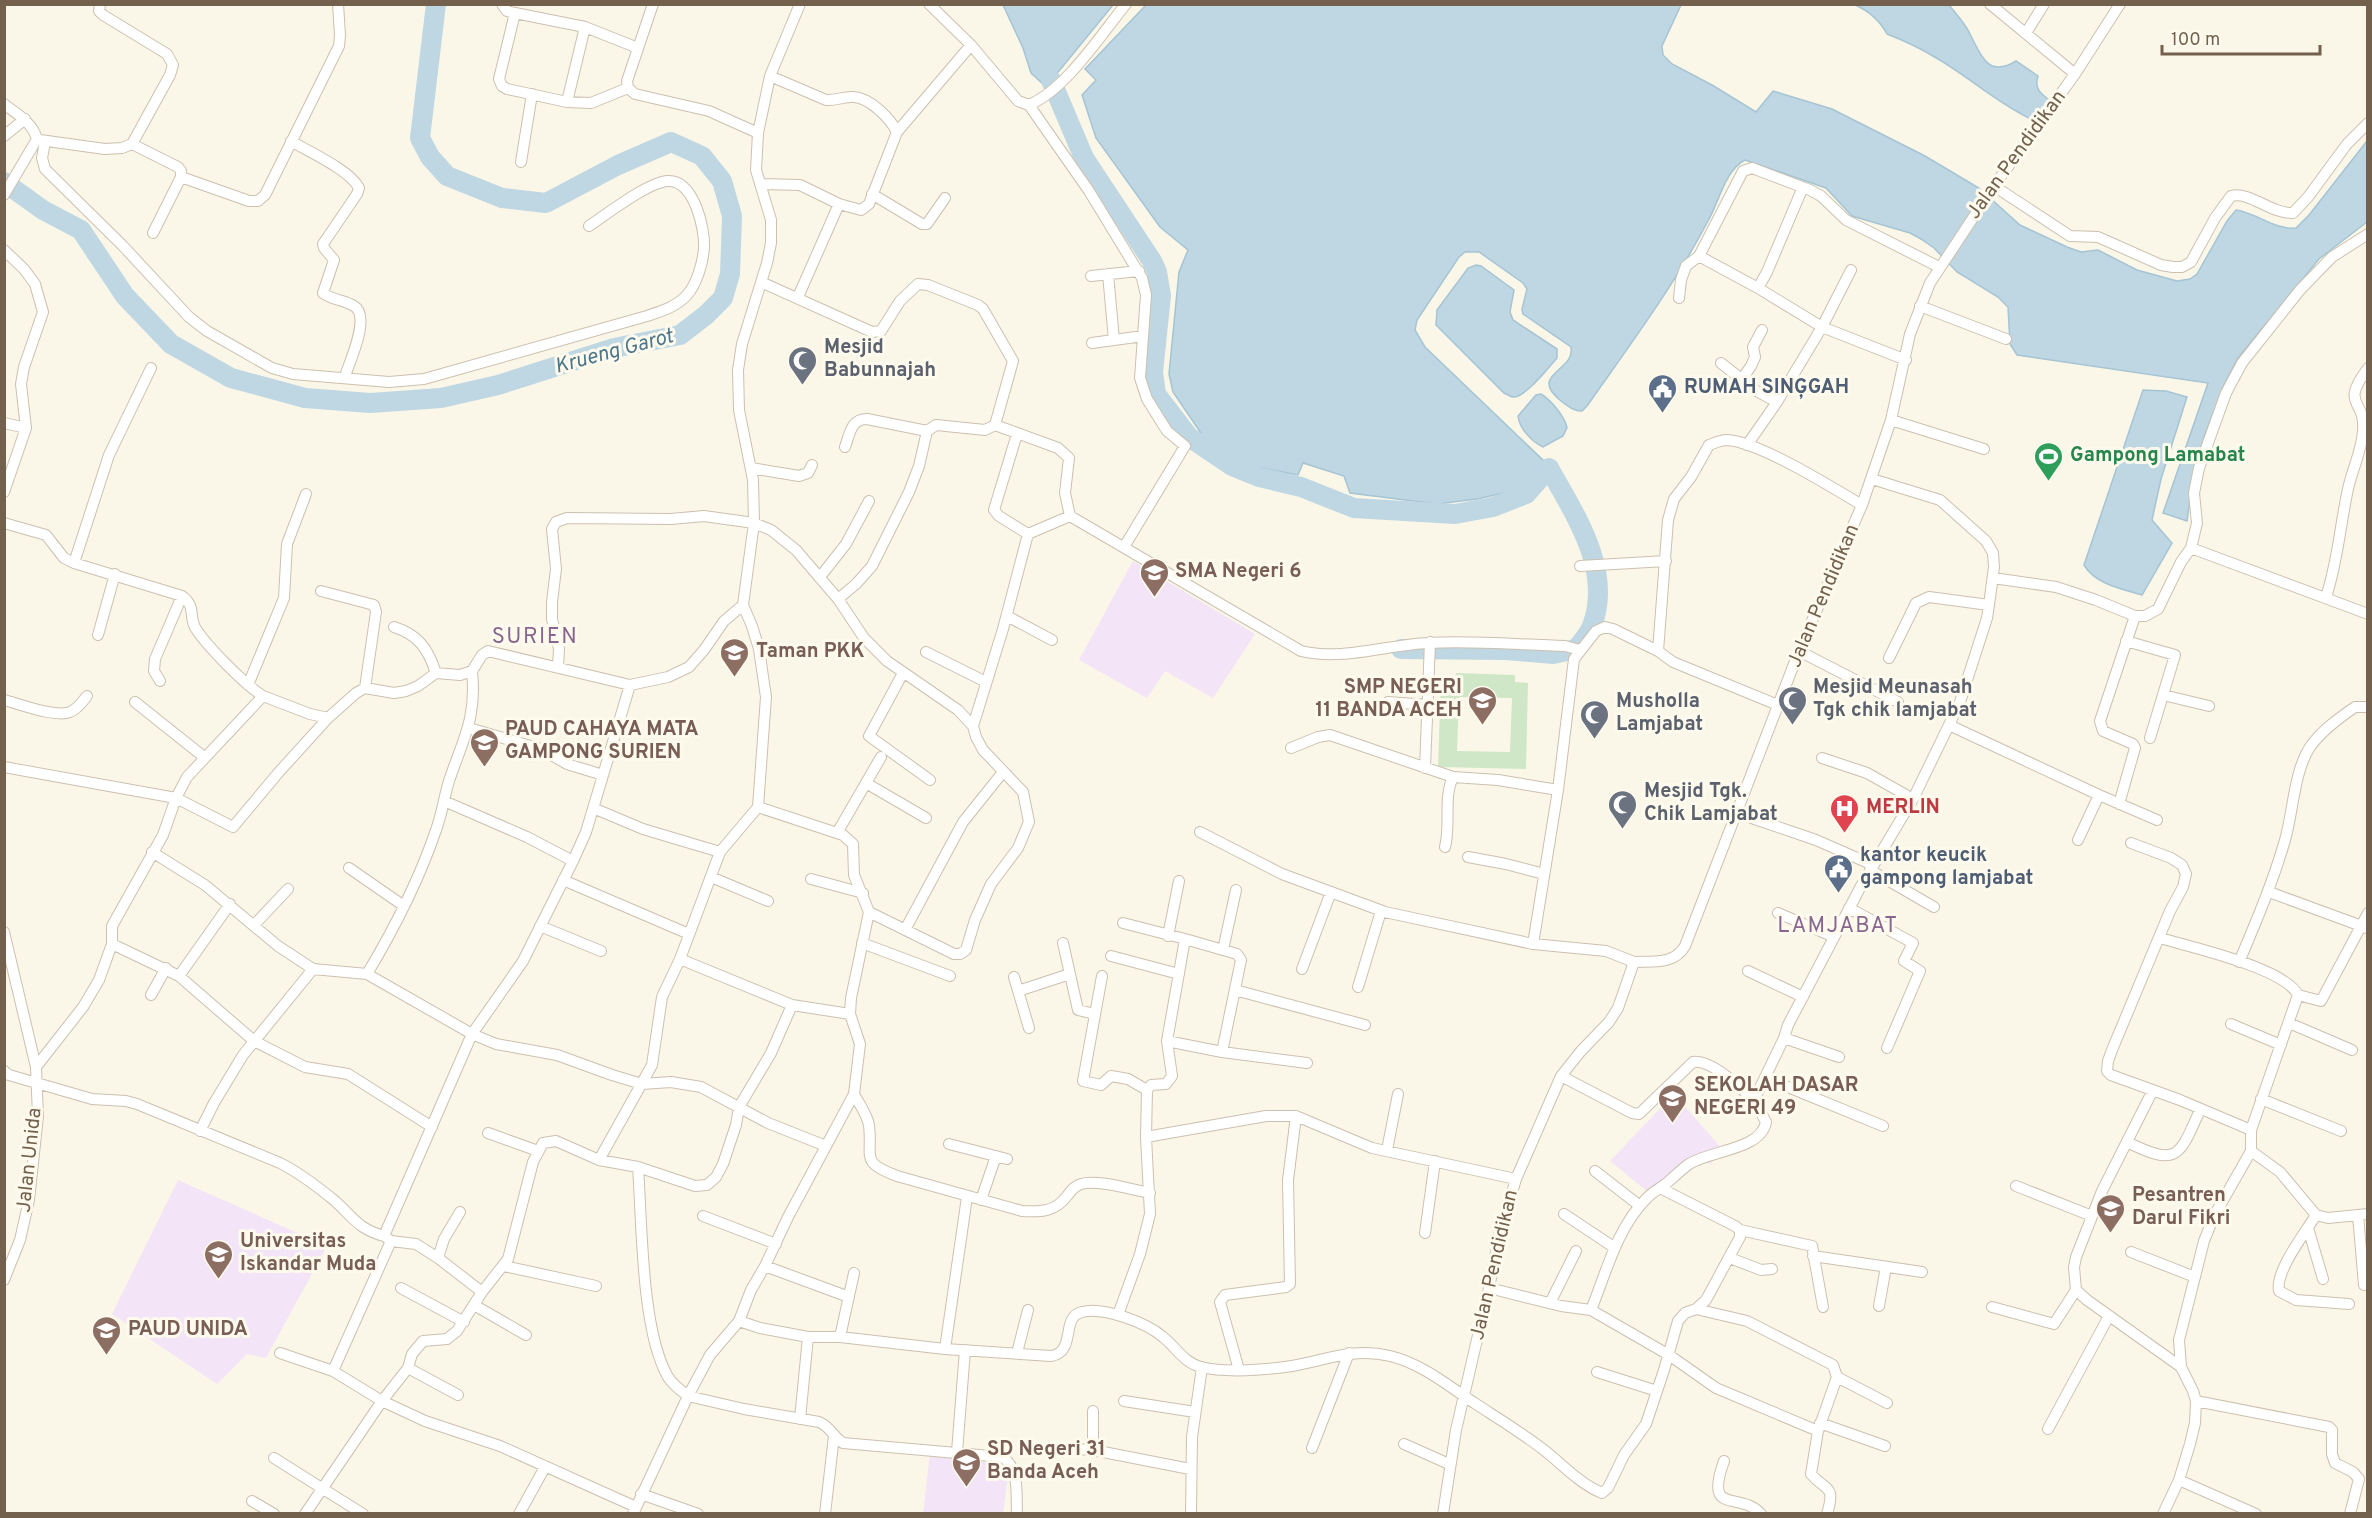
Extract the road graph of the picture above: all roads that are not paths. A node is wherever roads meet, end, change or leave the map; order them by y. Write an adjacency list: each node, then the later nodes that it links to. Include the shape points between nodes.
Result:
1 (100, 4): 30 (street, via 103,15 167,54 173,65)
2 (338, 4): 29 (street, via 339,45)
3 (502, 4): 11 (street)
4 (653, 4): 15 (street)
5 (800, 4): 17 (street)
6 (929, 4): 14 (street)
7 (1126, 4): 22 (street, via 1063,80 1043,99)
8 (1990, 4): 13 (street)
9 (2044, 4): 13 (street)
10 (2120, 4): 16 (street, Jalan Pendidikan)
11 (515, 13): 12 (street); 19 (street, via 500,83 507,89)
12 (585, 27): 15 (street); 20 (street)
13 (2026, 33): 16 (street)
14 (971, 45): 22 (street, via 1018,101); 25 (street)
15 (638, 48): 18 (street)
16 (2075, 74): 35 (street, Jalan Pendidikan)
17 (770, 76): 25 (street, via 826,100 864,100); 26 (street)
18 (628, 88): 20 (street, via 591,103); 26 (street, via 635,94 709,111)
19 (532, 94): 20 (street); 31 (street)
20 (567, 102)
21 (4, 104): 23 (street)
22 (1029, 105): 47 (street)
23 (25, 119): 27 (street); 28 (street)
24 (2367, 123): 35 (street, via 2293,213 2231,196 2191,262 2182,267 2160,265 2098,237 2070,236)
25 (897, 132): 36 (street)
26 (758, 133): 33 (street, via 756,170)
27 (4, 136)
28 (41, 141): 30 (street, via 105,149); 37 (street); 65 (street, via 45,169 207,331 272,368 293,374)
29 (291, 141): 32 (street, via 265,195 258,201); 65 (street, via 350,177 359,188 323,244 334,260 324,293 353,305 361,314)
30 (132, 144): 32 (street, via 178,167)
31 (521, 162)
32 (181, 177): 41 (street)
33 (760, 184): 39 (street, via 800,185); 50 (street, via 771,220 771,243)
34 (1803, 187): 44 (street, via 1747,168); 45 (street, via 1821,196 1846,220); 51 (street)
35 (1992, 188): 45 (street, Jalan Pendidikan)
36 (872, 194): 38 (street, via 921,224 927,224); 39 (street, via 869,204 861,210)
37 (4, 195)
38 (945, 198)
39 (839, 204): 52 (street)
40 (589, 226): 65 (street, via 656,183 671,180 684,187 699,216 704,246 689,293 672,307 647,316 424,379 389,382)
41 (153, 233)
42 (2367, 234): 89 (street, via 2332,257 2308,281 2242,363 2226,393 2199,468 2194,493 2197,523)
43 (4, 250): 71 (street, via 35,284 43,312 21,384)
44 (1699, 256): 51 (street); 53 (street, via 1683,274)
45 (1940, 266): 54 (street, Jalan Pendidikan)
46 (1851, 270): 55 (street)
47 (1138, 271): 48 (street); 57 (street, via 1146,295)
48 (1108, 274): 49 (street); 59 (street)
49 (1091, 276)
50 (761, 282): 52 (street); 78 (street, via 738,370 739,410)
51 (1758, 288): 55 (street)
52 (798, 297): 70 (street, via 872,332 881,331 904,296 918,284 978,305 1013,361)
53 (1679, 298)
54 (1920, 306): 58 (street); 61 (street, Jalan Pendidikan)
55 (1822, 327): 61 (street); 67 (street)
56 (1762, 330): 66 (street, via 1753,347 1755,357)
57 (1143, 336): 59 (street); 88 (street, via 1140,378 1146,399 1167,431 1185,447)
58 (2006, 339)
59 (1114, 340): 60 (street)
60 (1092, 343)
61 (1906, 360): 68 (street, Jalan Pendidikan)
62 (1721, 363): 66 (street, via 1736,372)
63 (151, 368): 91 (street, via 109,455)
64 (2367, 368): 98 (street, via 2353,394 2363,416 2363,432)
65 (345, 376)
66 (1740, 382): 67 (street)
67 (1777, 402): 74 (street)
68 (1891, 420): 76 (street); 79 (street, Jalan Pendidikan)
69 (4, 423): 71 (street)
70 (995, 424): 72 (street, via 984,430 936,425); 73 (street)
71 (26, 428): 80 (street)
72 (927, 431): 75 (street, via 859,419); 99 (street, via 909,492 872,566)
73 (1017, 434): 84 (street, via 1065,452 1069,458 1065,493); 87 (street, via 994,510)
74 (1747, 445): 83 (street); 90 (street, via 1729,440 1708,445 1674,499 1668,520)
75 (844, 447)
76 (1984, 449)
77 (812, 465): 78 (street, via 808,473 799,476)
78 (751, 468): 86 (street)
79 (1872, 479): 83 (street, Jalan Pendidikan); 95 (street, via 1940,500 1986,541 1993,553)
80 (4, 492)
81 (306, 494): 121 (street, via 287,544 284,598)
82 (869, 501): 94 (street, via 846,544)
83 (1862, 504): 112 (street, Jalan Pendidikan)
84 (1070, 516): 87 (street); 88 (street)
85 (4, 523): 91 (street, via 46,535 64,558)
86 (753, 523): 94 (street, via 784,539); 100 (street); 115 (street, via 704,516 567,518 556,522 552,529 556,569 552,619 559,649)
87 (1028, 534): 103 (street)
88 (1124, 548): 109 (street, via 1301,651 1336,655)
89 (2191, 548): 98 (street); 104 (street, via 2158,609)
90 (1666, 561): 92 (street); 111 (street)
91 (74, 563): 93 (street)
92 (1589, 566)
93 (115, 574): 97 (street); 106 (street)
94 (820, 577): 99 (street)
95 (1993, 578): 101 (street); 104 (street, via 2056,587)
96 (321, 591): 123 (street, via 374,605)
97 (182, 596): 119 (street, via 155,659 154,671); 121 (street, via 188,601 194,626 206,643)
98 (2326, 597): 102 (street)
99 (838, 599): 118 (street, via 864,638)
100 (743, 605): 122 (street, via 724,621 689,668); 157 (street, via 759,649 766,697)
101 (1989, 605): 114 (street, via 1929,597 1921,600); 136 (street, via 1960,702)
102 (2367, 614)
103 (1007, 616): 107 (street); 120 (street)
104 (2135, 616): 108 (street)
105 (394, 627): 117 (street, via 414,636 430,657)
106 (98, 634)
107 (1052, 640)
108 (2126, 641): 124 (street, via 2175,655); 156 (street, via 2100,721 2103,731 2135,748)
109 (1430, 642): 110 (street, via 1565,646); 131 (street)
110 (1579, 650): 111 (street, via 1605,627); 151 (street, via 1572,670)
111 (1658, 651): 132 (street, via 1672,662)
112 (1799, 651): 130 (street); 132 (street, Jalan Pendidikan)
113 (926, 652): 120 (street)
114 (1889, 658)
115 (558, 667): 116 (street, via 488,651); 122 (street)
116 (472, 671): 117 (street, via 459,675); 138 (street, via 474,693)
117 (435, 673): 123 (street, via 406,691)
118 (903, 673): 137 (street, via 958,710); 149 (street, via 869,736)
119 (160, 681)
120 (986, 682): 137 (street)
121 (248, 685): 126 (street)
122 (630, 685): 147 (street)
123 (365, 688): 135 (street)
124 (2163, 695): 133 (street); 139 (street)
125 (87, 696): 127 (street, via 68,714)
126 (263, 696): 135 (street); 141 (street)
127 (4, 700)
128 (135, 702): 141 (street)
129 (1388, 702): 131 (street)
130 (1898, 702)
131 (1427, 705): 145 (street)
132 (1780, 706): 159 (street, Jalan Pendidikan)
133 (2209, 706)
134 (2367, 707): 181 (street, via 2355,707 2309,748)
135 (328, 718): 153 (street, via 232,828)
136 (1949, 725): 152 (street); 154 (street)
137 (973, 726): 146 (street, via 983,750)
138 (469, 728): 147 (street, via 541,748 567,764); 155 (street)
139 (2150, 738)
140 (1291, 748): 145 (street, via 1330,735)
141 (204, 757): 153 (street)
142 (880, 757): 150 (street)
143 (1822, 758): 154 (street, via 1867,773)
144 (4, 767): 153 (street)
145 (1425, 768): 148 (street)
146 (1002, 772): 196 (street, via 963,822); 196 (street, via 1023,792 1029,822 1018,848 991,884 966,950 954,954)
147 (603, 776): 158 (street)
148 (1453, 777): 151 (street); 166 (street, via 1449,785 1449,832)
149 (930, 780)
150 (866, 783): 160 (street); 163 (street)
151 (1558, 790): 173 (street)
152 (2099, 795): 156 (street); 164 (street)
153 (176, 798): 167 (street, via 163,835)
154 (1913, 799): 172 (street)
155 (444, 801): 170 (street); 185 (street, via 431,844)
156 (2119, 804): 161 (street)
157 (758, 807): 163 (street); 168 (street)
158 (593, 808): 168 (street, via 643,829); 170 (street)
159 (1737, 813): 172 (street, via 1816,840); 211 (street, Jalan Pendidikan, via 1680,954 1672,960)
160 (926, 818)
161 (2157, 820)
162 (1200, 832): 180 (street, via 1282,874)
163 (837, 833): 182 (street, via 853,844 854,875)
164 (2078, 840)
165 (2131, 843): 202 (street, via 2177,861 2186,874)
166 (1445, 847)
167 (152, 852): 184 (street); 204 (street, via 112,926)
168 (720, 852): 174 (street)
169 (1468, 857): 173 (street)
170 (573, 861): 176 (street)
171 (349, 868): 185 (street)
172 (1872, 868): 186 (street); 187 (street)
173 (1544, 874): 206 (street)
174 (711, 877): 183 (street); 198 (street)
175 (811, 879): 182 (street)
176 (563, 880): 194 (street); 198 (street)
177 (1179, 881): 199 (street)
178 (288, 889): 193 (street)
179 (1236, 890): 207 (street)
180 (1331, 892): 188 (street); 215 (street)
181 (2269, 892): 195 (street); 212 (street)
182 (863, 893): 189 (street)
183 (768, 901)
184 (230, 904): 193 (street); 220 (street)
185 (404, 906): 217 (street)
186 (1934, 907)
187 (1849, 908): 200 (street); 242 (street, via 1913,943 1904,961 1920,971)
188 (1381, 911): 206 (street); 224 (street)
189 (869, 912): 196 (street); 205 (street)
190 (1778, 913): 200 (street)
191 (2367, 913): 195 (street)
192 (1123, 923): 199 (street)
193 (255, 926): 214 (street)
194 (540, 926): 208 (street); 237 (street, via 523,961)
195 (2364, 927): 228 (street, via 2321,1001)
196 (906, 928)
197 (4, 932): 247 (street, Jalan Unida)
198 (689, 934): 210 (street)
199 (1168, 936): 201 (street)
200 (1834, 937): 229 (street)
201 (1185, 939): 207 (street); 219 (street)
202 (2160, 939): 212 (street); 254 (street, via 2107,1067 2111,1075)
203 (1063, 943): 218 (street)
204 (112, 944): 213 (street); 247 (street, via 99,980 83,1007)
205 (862, 944): 221 (street); 231 (street)
206 (1533, 944): 211 (street, via 1606,951)
207 (1223, 950): 225 (street, via 1240,957)
208 (602, 951)
209 (1111, 956): 219 (street)
210 (680, 959): 230 (street); 252 (street, via 663,997 652,1065)
211 (1634, 962): 249 (street, Jalan Pendidikan, via 1618,1008)
212 (2239, 962): 228 (street, via 2288,982)
213 (166, 968): 220 (street); 227 (street)
214 (313, 969): 217 (street); 239 (street)
215 (1302, 969)
216 (1748, 971): 229 (street)
217 (367, 974): 237 (street)
218 (1070, 974): 226 (street); 232 (street, via 1078,1010)
219 (1179, 974): 240 (street)
220 (179, 976): 239 (street)
221 (950, 976)
222 (1102, 976): 232 (street)
223 (1014, 977): 226 (street)
224 (1358, 987)
225 (1235, 990): 235 (street); 244 (street)
226 (1018, 991): 236 (street)
227 (151, 995)
228 (2298, 995): 233 (street)
229 (1803, 997): 238 (street)
230 (792, 1005): 231 (street); 259 (street, via 771,1053)
231 (850, 1014): 255 (street, via 860,1044)
232 (1095, 1014): 253 (street, via 1083,1081 1101,1085 1111,1076 1128,1079)
233 (2289, 1023): 241 (street); 243 (street)
234 (2231, 1024): 241 (street)
235 (1365, 1025)
236 (1029, 1028)
237 (472, 1034): 252 (street, via 496,1044 557,1055); 263 (street)
238 (1784, 1038): 245 (street); 250 (street)
239 (254, 1041): 263 (street, via 305,1067 348,1074); 265 (street)
240 (1167, 1041): 244 (street); 253 (street, via 1172,1076 1166,1084 1151,1084)
241 (2281, 1045): 257 (street)
242 (1887, 1048)
243 (2352, 1050)
244 (1222, 1052): 246 (street)
245 (1839, 1057)
246 (1307, 1063)
247 (36, 1067): 251 (street, Jalan Unida)
248 (4, 1071): 251 (street)
249 (1561, 1077): 258 (street, via 1639,1114 1693,1062 1700,1061); 279 (street, Jalan Pendidikan)
250 (1766, 1078): 258 (street); 262 (street)
251 (35, 1083): 265 (street, via 93,1099 126,1101); 303 (street, Jalan Unida, via 38,1116 29,1200 20,1240)
252 (642, 1084): 259 (street, via 686,1083); 275 (street)
253 (1147, 1090): 268 (street)
254 (2153, 1090): 260 (street); 269 (street)
255 (854, 1094): 271 (street); 283 (street, via 868,1119 869,1153 874,1166)
256 (1398, 1094): 272 (street)
257 (2261, 1099): 264 (street); 266 (street)
258 (1754, 1100): 281 (street, via 1766,1122 1761,1135 1747,1144 1700,1158)
259 (739, 1107): 271 (street); 277 (street, via 723,1164 707,1185 695,1186)
260 (2200, 1110): 264 (street); 269 (street, via 2186,1142 2171,1155 2160,1157)
261 (1296, 1116): 268 (street, via 1266,1116); 272 (street, via 1372,1148); 345 (street, via 1288,1180 1290,1284 1225,1295 1220,1302)
262 (1883, 1126)
263 (432, 1127): 295 (street)
264 (2251, 1130): 274 (street)
265 (200, 1131): 295 (street, via 295,1171 337,1202 360,1227)
266 (2341, 1131)
267 (488, 1133): 273 (street)
268 (1146, 1137): 282 (street)
269 (2127, 1142): 291 (street)
270 (949, 1144): 284 (street, via 1001,1158)
271 (826, 1146): 296 (street)
272 (1387, 1150): 276 (street)
273 (538, 1151): 275 (street, via 543,1143 556,1141); 304 (street, via 512,1250)
274 (2251, 1151): 288 (street, via 2280,1172); 310 (street, via 2214,1216)
275 (599, 1160): 277 (street)
276 (1435, 1161): 279 (street); 294 (street)
277 (638, 1167): 351 (street, via 652,1330 669,1378)
278 (1594, 1171): 285 (street)
279 (1516, 1179): 316 (street, Jalan Pendidikan)
280 (2016, 1186): 291 (street)
281 (1660, 1188): 285 (street); 293 (street)
282 (1150, 1193): 284 (street, via 1082,1183 1063,1202 1041,1212); 329 (street, via 1150,1214 1140,1254)
283 (967, 1197): 284 (street); 336 (street)
284 (981, 1200)
285 (1640, 1206): 297 (street)
286 (460, 1212): 301 (street)
287 (1564, 1214): 297 (street)
288 (2316, 1215): 289 (street); 292 (street)
289 (2363, 1215): 313 (street)
290 (703, 1216): 296 (street)
291 (2092, 1216): 317 (street, via 2074,1267)
292 (2308, 1228): 311 (street); 321 (street, via 2283,1270 2279,1291 2296,1300)
293 (1740, 1230): 300 (street, via 1812,1246); 302 (street)
294 (1425, 1233)
295 (387, 1239): 301 (street, via 416,1244); 346 (street)
296 (776, 1244): 305 (street)
297 (1615, 1248): 328 (street)
298 (1576, 1251): 320 (street)
299 (2132, 1252): 310 (street)
300 (1813, 1256): 306 (street); 324 (street)
301 (438, 1258): 318 (street)
302 (1730, 1258): 307 (street, via 1761,1270); 326 (street, via 1706,1300)
303 (7, 1266): 312 (street, Jalan Unida)
304 (504, 1266): 314 (street); 318 (street)
305 (765, 1266): 319 (street); 332 (street)
306 (1886, 1267): 308 (street); 323 (street)
307 (1772, 1269)
308 (1922, 1272)
309 (854, 1273): 319 (street)
310 (2195, 1278): 343 (street, via 2179,1340)
311 (2323, 1279)
312 (4, 1280)
313 (2364, 1285)
314 (596, 1286)
315 (401, 1288): 331 (street)
316 (1489, 1288): 320 (street); 352 (street, Jalan Pendidikan)
317 (2076, 1290): 325 (street, via 2055,1324); 330 (street)
318 (482, 1292): 322 (street)
319 (849, 1297): 335 (street)
320 (1550, 1303): 328 (street)
321 (2349, 1304)
322 (474, 1305): 331 (street); 333 (street)
323 (1878, 1306)
324 (1823, 1307)
325 (1992, 1307)
326 (1696, 1309): 341 (street, via 1678,1321); 348 (street, via 1747,1321 1775,1334 1830,1362)
327 (1028, 1310): 339 (street)
328 (1592, 1310): 341 (street)
329 (1118, 1315): 339 (street, via 1082,1312 1074,1317 1059,1354); 342 (street, via 1159,1334 1178,1353)
330 (2109, 1316): 343 (street); 361 (street)
331 (464, 1322): 344 (street, via 447,1339 419,1344)
332 (739, 1322): 334 (street); 351 (street, via 717,1346)
333 (526, 1335)
334 (808, 1337): 335 (street); 359 (street)
335 (840, 1337): 336 (street)
336 (945, 1349): 337 (street)
337 (965, 1350): 339 (street); 368 (street)
338 (280, 1353): 346 (street)
339 (1017, 1353)
340 (1349, 1353): 345 (street, via 1291,1366); 352 (street, via 1368,1352 1413,1363); 366 (street)
341 (1669, 1355): 349 (street); 360 (street, via 1716,1388)
342 (1202, 1367): 345 (street); 358 (street)
343 (2181, 1367): 355 (street)
344 (408, 1368): 350 (street); 353 (street)
345 (1239, 1370)
346 (333, 1371): 353 (street)
347 (1597, 1372): 349 (street)
348 (1837, 1377): 356 (street); 360 (street)
349 (1658, 1391): 352 (street, via 1646,1424 1602,1493)
350 (459, 1395)
351 (688, 1396): 359 (street); 376 (street)
352 (1465, 1397): 371 (street, Jalan Pendidikan)
353 (382, 1401): 372 (street); 375 (street)
354 (1124, 1401): 358 (street)
355 (2196, 1401): 374 (street, via 2193,1433); 392 (street, via 2329,1427 2335,1463 2359,1479)
356 (1887, 1403)
357 (1093, 1411): 367 (street)
358 (1195, 1412): 373 (street)
359 (800, 1419): 362 (street, via 827,1426)
360 (1819, 1427): 364 (street); 389 (street, via 1811,1474 1831,1492)
361 (2048, 1429)
362 (834, 1436): 368 (street, via 848,1444); 385 (street)
363 (1404, 1444): 371 (street)
364 (1885, 1446)
365 (1059, 1448): 367 (street)
366 (1312, 1448)
367 (1093, 1450): 373 (street)
368 (957, 1452): 386 (street, via 992,1455 1008,1461 1015,1479)
369 (274, 1458): 375 (street)
370 (1724, 1461): 388 (street, via 1717,1486 1720,1494)
371 (1449, 1464): 387 (street, Jalan Pendidikan)
372 (545, 1467): 378 (street); 383 (street)
373 (1190, 1469): 379 (street)
374 (2179, 1480): 390 (street); 391 (street)
375 (323, 1486): 381 (street); 382 (street)
376 (641, 1494): 378 (street); 384 (street)
377 (252, 1501): 380 (street)
378 (634, 1510)
379 (1192, 1513)
380 (274, 1514)
381 (305, 1514)
382 (363, 1514)
383 (519, 1514)
384 (698, 1514)
385 (825, 1514)
386 (1017, 1514)
387 (1443, 1514)
388 (1761, 1514)
389 (1827, 1514)
390 (2163, 1514)
391 (2256, 1514)
392 (2350, 1514)

